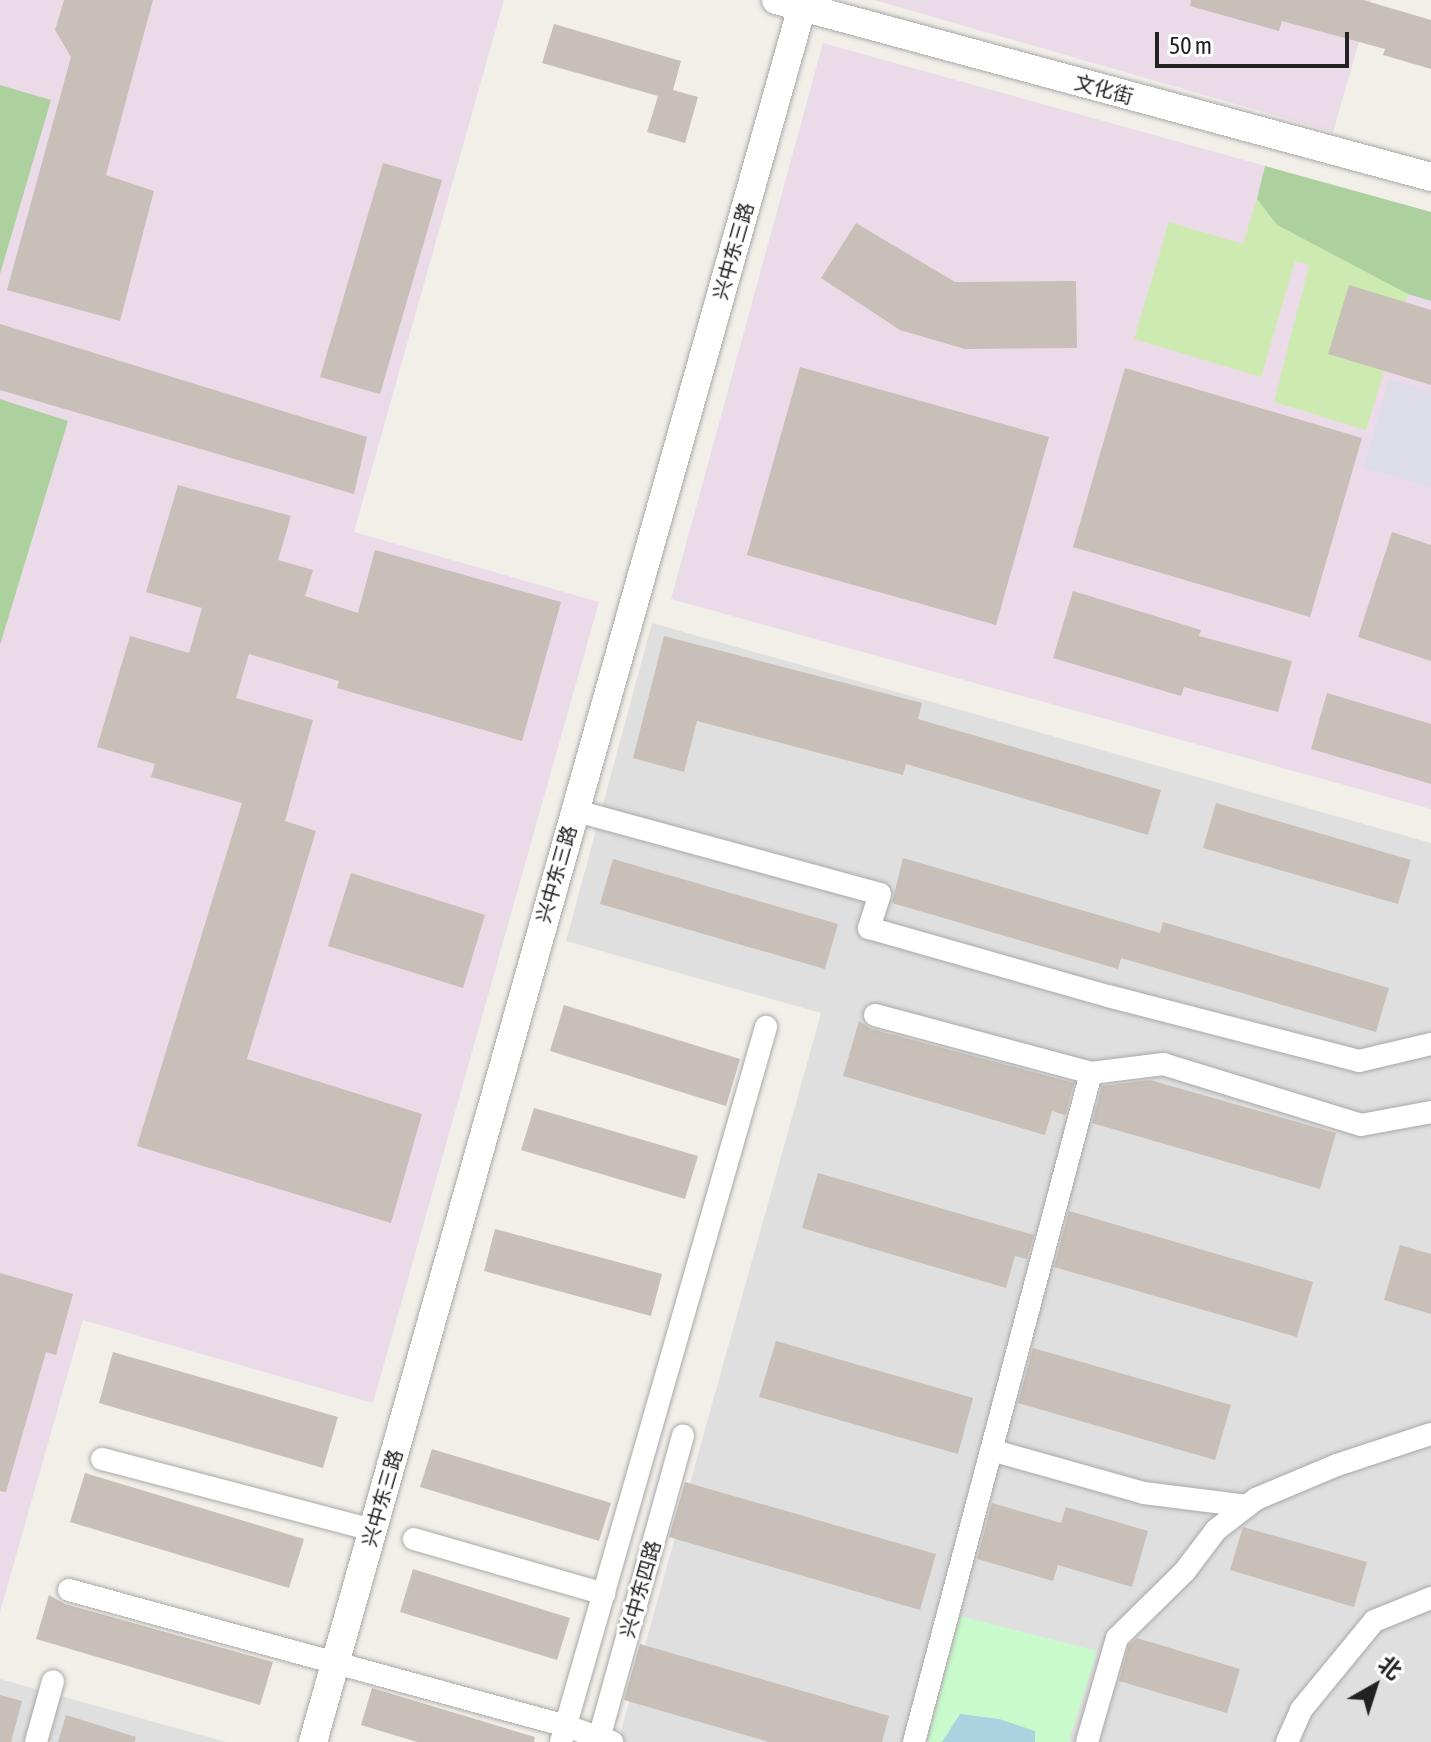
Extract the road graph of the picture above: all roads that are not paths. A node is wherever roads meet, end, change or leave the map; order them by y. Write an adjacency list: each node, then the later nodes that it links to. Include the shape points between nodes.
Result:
1 (794, 2): 2 (street, 文化街); 3 (street, 兴中东三路)
2 (1431, 177)
3 (573, 810): 6 (street, via 880,894 869,928 1108,996 1359,1061); 14 (street, 兴中东三路)
4 (875, 1015): 7 (street)
5 (766, 1027): 17 (street)
6 (1431, 1044)
7 (1091, 1073): 8 (street, via 1163,1064 1361,1125); 11 (street)
8 (1431, 1112)
9 (1431, 1434): 13 (street, via 1337,1465)
10 (683, 1436): 22 (street, 兴中东四路)
11 (991, 1450): 13 (street, via 1144,1493); 25 (street)
12 (102, 1459): 14 (street)
13 (1247, 1506): 26 (street, via 1216,1530 1185,1571 1117,1638)
14 (373, 1530): 19 (street, 兴中东三路)
15 (414, 1539): 17 (street)
16 (69, 1590): 19 (street)
17 (604, 1594): 21 (street)
18 (1431, 1598): 27 (street, via 1374,1621 1301,1710)
19 (335, 1663): 21 (street); 24 (street, 兴中东三路)
20 (53, 1681): 23 (street)
21 (564, 1734): 22 (street)
22 (603, 1740)
23 (36, 1742)
24 (313, 1742)
25 (914, 1742)
26 (1087, 1742)
27 (1287, 1742)

